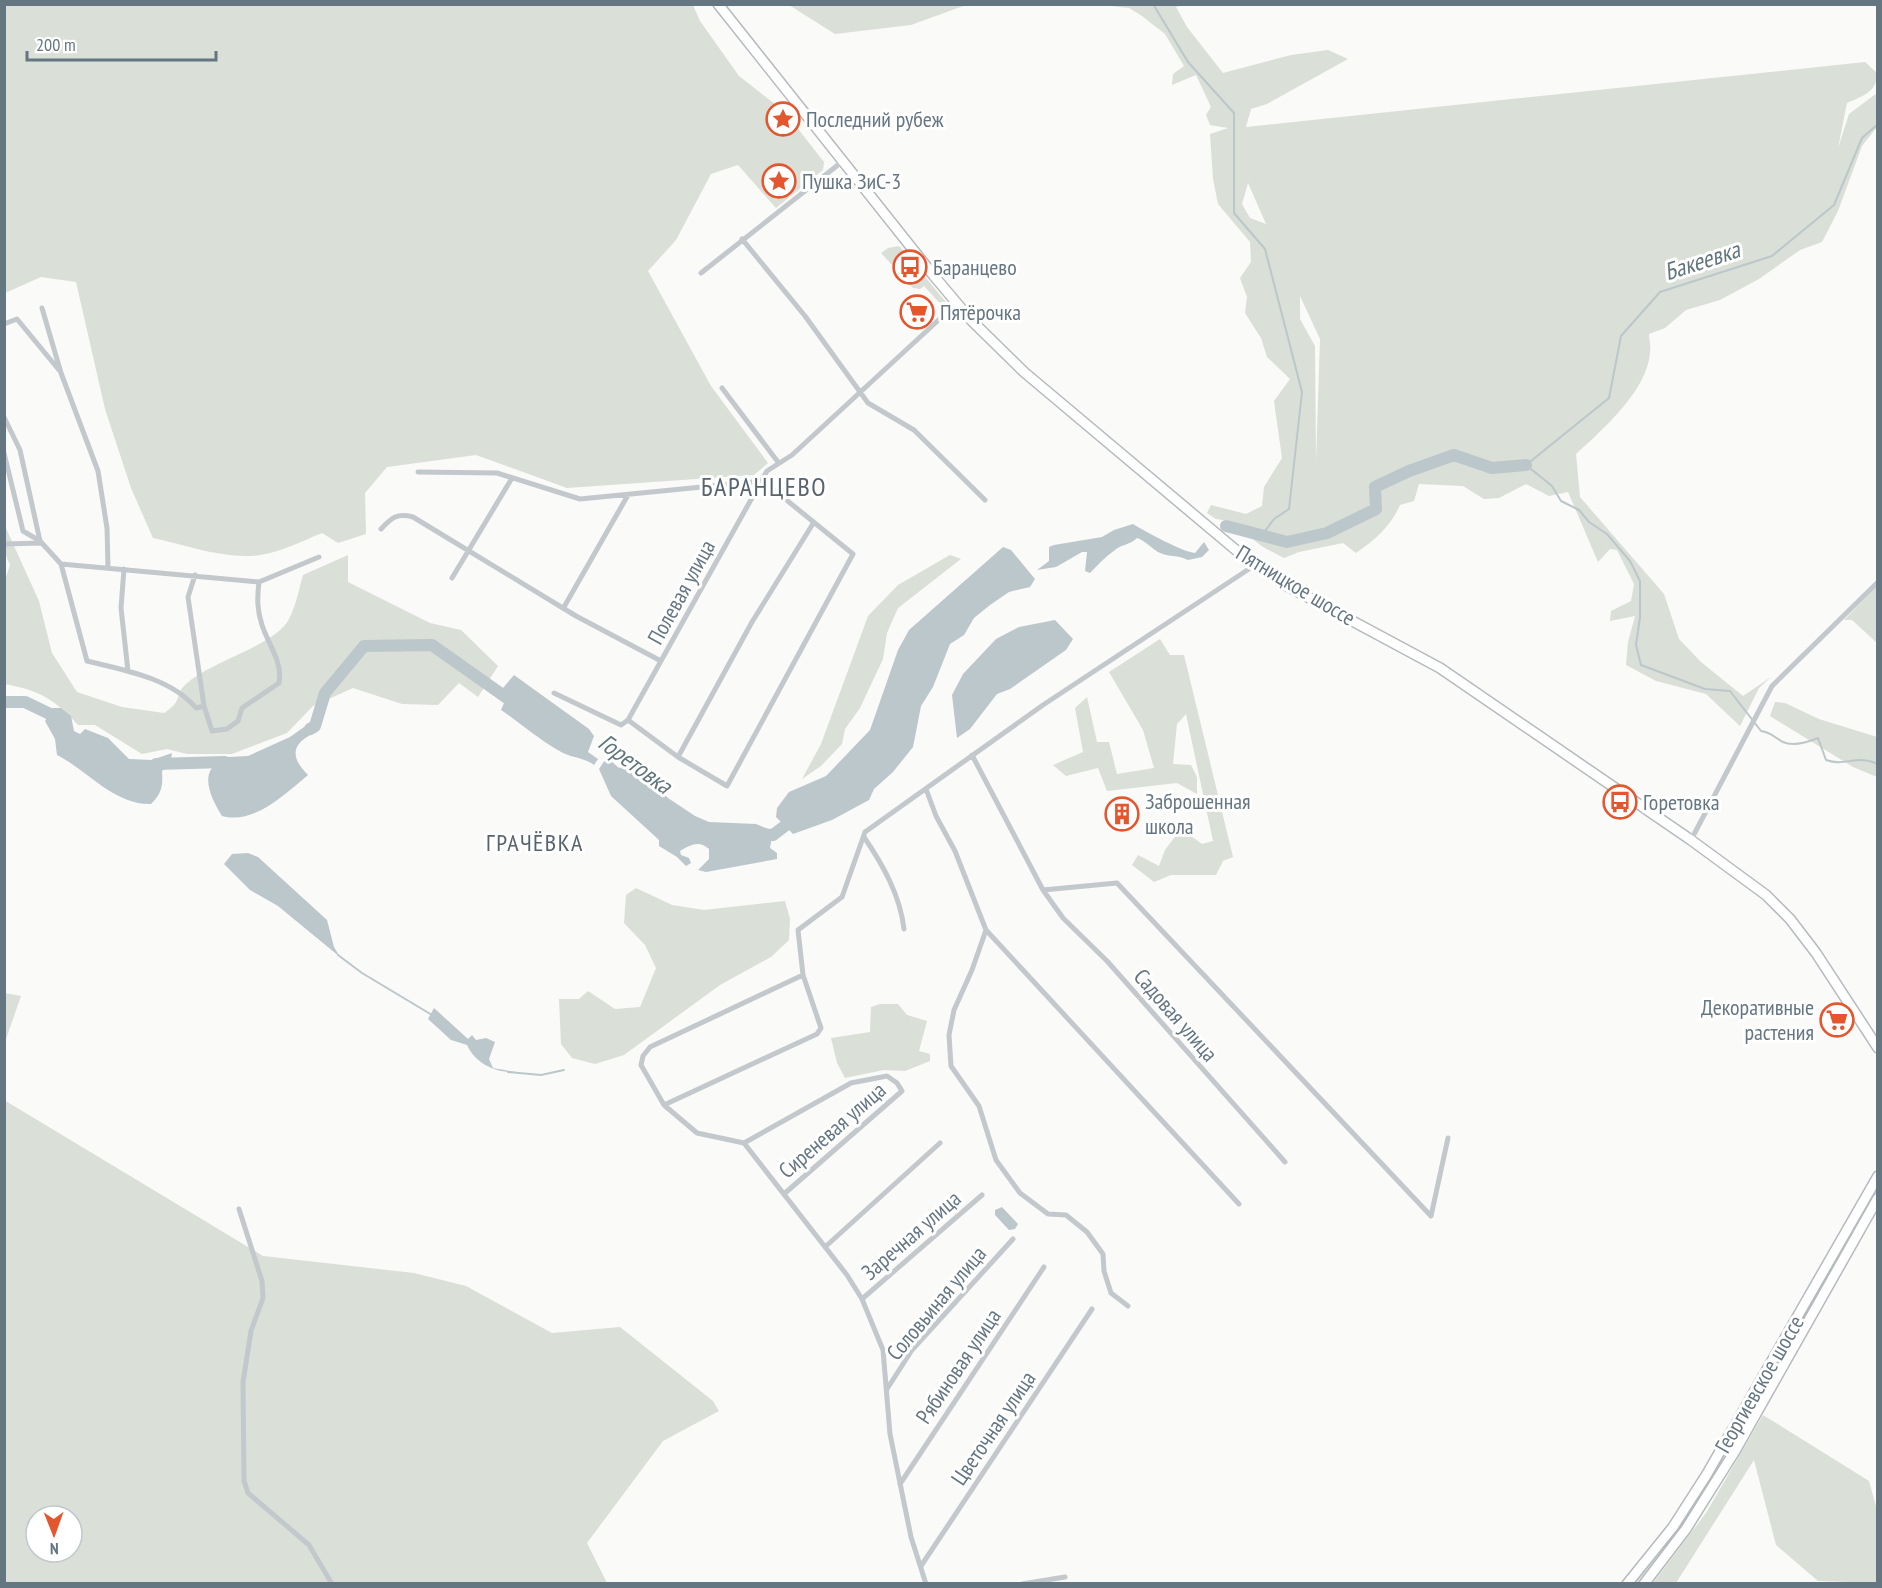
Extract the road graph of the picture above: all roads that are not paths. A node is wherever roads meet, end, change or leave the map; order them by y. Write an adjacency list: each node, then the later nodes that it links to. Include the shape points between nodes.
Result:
1 (718, 4): 2 (main road, Пятницкое шоссе)
2 (843, 161): 3 (street); 5 (main road, Пятницкое шоссе)
3 (742, 239): 4 (street); 10 (street)
4 (701, 273)
5 (957, 303): 10 (street, Полевая улица); 26 (main road, Пятницкое шоссе, via 1024,372)
6 (42, 308): 8 (street)
7 (4, 324): 8 (street, via 17,319)
8 (61, 373): 27 (street, via 99,471)
9 (722, 388): 13 (street)
10 (861, 393): 13 (street, Полевая улица, via 792,455); 18 (street, via 868,403 914,430)
11 (4, 417): 21 (street, via 20,450)
12 (4, 453): 21 (street, via 23,531)
13 (778, 462): 16 (street, Полевая улица, via 767,471)
14 (418, 472): 15 (street, via 498,473)
15 (512, 478): 17 (street, via 580,499); 23 (street)
16 (763, 481): 17 (street); 19 (street); 34 (street, Полевая улица)
17 (628, 495): 33 (street)
18 (984, 500)
19 (814, 522): 40 (street, via 752,622); 40 (street, via 853,554 727,786)
20 (381, 529): 23 (street, via 401,514)
21 (41, 542): 22 (street); 25 (street)
22 (4, 544)
23 (470, 550): 30 (street); 33 (street)
24 (319, 557): 31 (street)
25 (62, 564): 27 (street); 35 (street, via 87,661)
26 (1255, 565): 39 (street); 43 (main road, Пятницкое шоссе, via 1440,668)
27 (108, 568): 28 (street)
28 (124, 569): 29 (street); 35 (street, via 121,608)
29 (195, 575): 31 (street); 37 (street, via 188,597)
30 (452, 578)
31 (259, 582): 37 (street, via 256,604 275,653 279,683 242,708 238,721 227,729 212,731)
32 (1878, 582): 43 (street, via 1772,686)
33 (564, 607): 34 (street)
34 (661, 661): 38 (street, Полевая улица)
35 (128, 671): 37 (street, via 169,687 196,708)
36 (554, 693): 38 (street, via 621,725)
37 (204, 706)
38 (628, 720): 40 (street)
39 (972, 755): 41 (street); 44 (street, Садовая улица)
40 (678, 757)
41 (926, 789): 42 (street, via 865,832); 46 (street, via 956,851)
42 (864, 837): 45 (street, via 895,891); 47 (street, via 842,897 798,930)
43 (1690, 840): 48 (main road, Пятницкое шоссе, via 1784,912)
44 (1043, 890): 50 (street, via 1117,883 1431,1216); 53 (street, Садовая улица, via 1063,918 1107,961)
45 (904, 929)
46 (986, 930): 58 (street); 64 (street, via 954,1010 948,1035 951,1066 979,1106 996,1160 1020,1193 1048,1214 1066,1215 1087,1232 1103,1254 1111,1293)
47 (804, 975): 49 (street, via 821,1028 817,1034); 49 (street, via 650,1047 641,1065)
48 (1878, 1047)
49 (664, 1105): 51 (street, via 697,1134)
50 (1448, 1138)
51 (744, 1143): 55 (street); 55 (street, Сиреневая улица, via 851,1083 887,1076 897,1083 902,1091)
52 (940, 1143): 61 (street)
53 (1285, 1162)
54 (1878, 1176): 73 (main road, Георгиевское шоссе, via 1707,1474 1673,1527)
55 (784, 1194): 61 (street)
56 (982, 1195): 63 (street, Заречная улица)
57 (1878, 1198): 74 (main road, Георгиевское шоссе, via 1729,1461 1686,1529)
58 (1239, 1204)
59 (239, 1209): 70 (street, via 262,1281 263,1298 250,1331 243,1382 244,1481 248,1493 309,1545)
60 (1013, 1239): 66 (street, Соловьиная улица, via 912,1350)
61 (825, 1247): 63 (street)
62 (1044, 1267): 67 (street, Рябиновая улица)
63 (862, 1299): 66 (street, via 883,1350)
64 (1128, 1306)
65 (1092, 1309): 68 (street, Цветочная улица)
66 (886, 1390): 67 (street)
67 (900, 1484): 68 (street)
68 (921, 1566): 71 (street)
69 (1065, 1577): 72 (street)
70 (332, 1584)
71 (926, 1584)
72 (1022, 1584)
73 (1628, 1584)
74 (1644, 1584)

